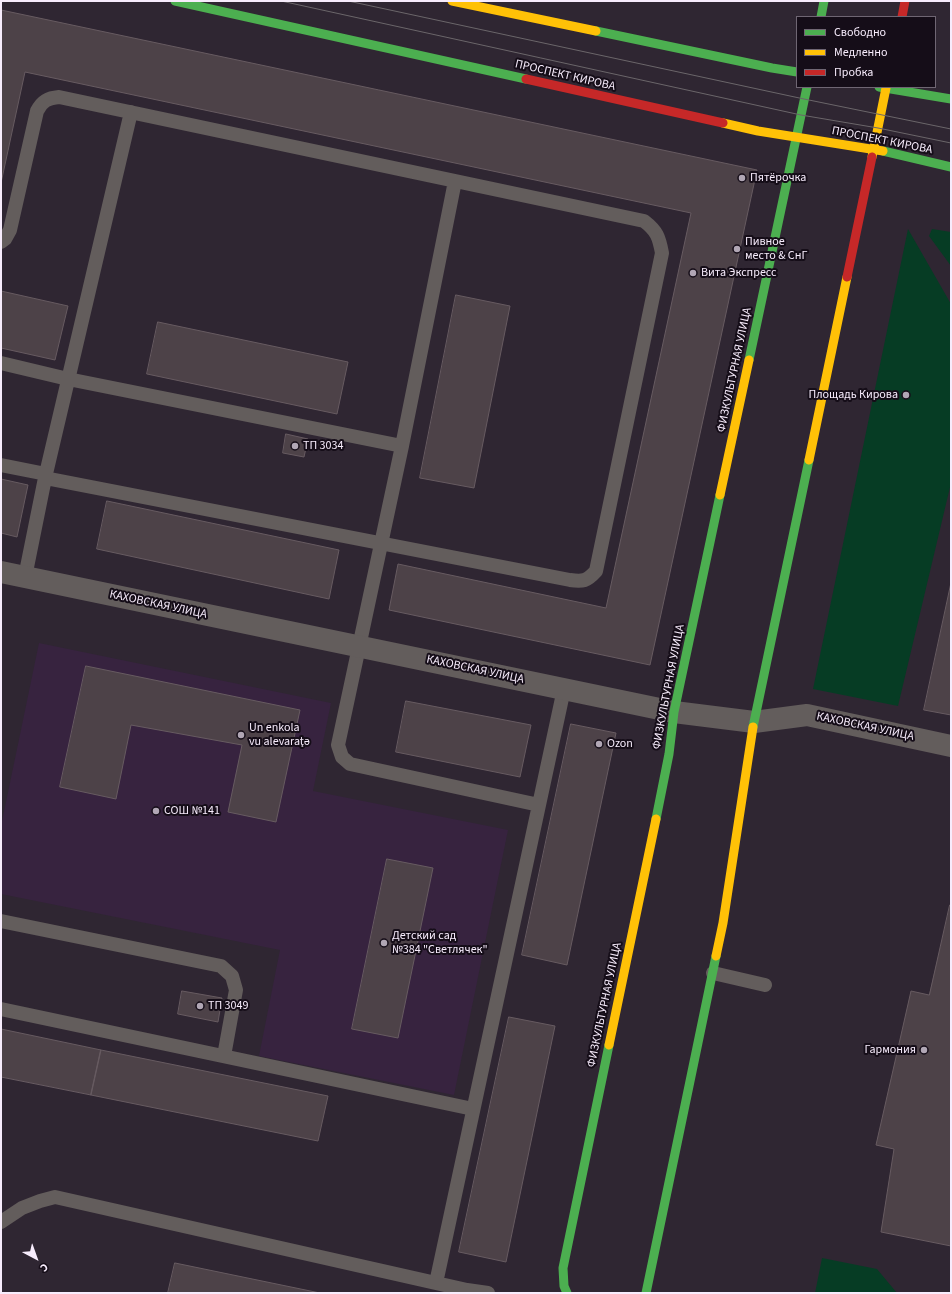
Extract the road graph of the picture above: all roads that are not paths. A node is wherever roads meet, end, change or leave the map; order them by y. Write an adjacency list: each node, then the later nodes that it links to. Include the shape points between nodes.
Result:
1 (175, 1): 13 (main road, ПРОСПЕКТ КИРОВА, via 758,131)
2 (452, 1): 7 (main road)
3 (824, 1): 5 (main road)
4 (905, 1): 6 (main road)
5 (821, 16)
6 (902, 16)
7 (796, 72)
8 (807, 88): 13 (main road, ФИЗКУЛЬТУРНАЯ УЛИЦА)
9 (884, 88): 14 (main road)
10 (890, 88): 11 (main road)
11 (951, 99)
12 (131, 112): 16 (lane); 17 (lane, via 59,97 49,98 40,104 10,230); 19 (lane)
13 (797, 137): 14 (main road, ПРОСПЕКТ КИРОВА); 28 (main road, ФИЗКУЛЬТУРНАЯ УЛИЦА)
14 (874, 149): 15 (main road, ПРОСПЕКТ КИРОВА); 29 (main road)
15 (951, 166)
16 (455, 181): 20 (lane); 23 (lane, via 644,221 652,227 659,238 662,253 596,571 588,580 578,582)
17 (1, 242)
18 (1, 363): 19 (lane)
19 (68, 379): 20 (lane); 22 (lane)
20 (402, 446): 23 (lane)
21 (1, 465): 22 (lane)
22 (45, 476): 23 (lane); 25 (lane)
23 (381, 543): 26 (lane)
24 (1, 572): 25 (street, КАХОВСКАЯ УЛИЦА)
25 (25, 577): 26 (street, КАХОВСКАЯ УЛИЦА)
26 (358, 646): 27 (street, КАХОВСКАЯ УЛИЦА); 31 (lane, via 338,745 342,757 350,764)
27 (564, 689): 28 (street, КАХОВСКАЯ УЛИЦА); 31 (lane)
28 (674, 712): 29 (street, КАХОВСКАЯ УЛИЦА); 43 (main road, ФИЗКУЛЬТУРНАЯ УЛИЦА, via 669,754 563,1268)
29 (754, 722): 30 (street, КАХОВСКАЯ УЛИЦА, via 807,715); 33 (main road)
30 (951, 746)
31 (539, 805): 37 (lane)
32 (1, 921): 36 (lane, via 221,966 232,976 236,990)
33 (713, 973): 34 (lane); 41 (main road)
34 (765, 985)
35 (1, 1010): 36 (lane)
36 (224, 1056): 37 (lane)
37 (473, 1108): 39 (lane)
38 (1, 1222): 39 (lane, via 22,1208 55,1197)
39 (436, 1283): 40 (lane)
40 (466, 1291): 42 (lane)
41 (646, 1292)
42 (488, 1293)
43 (567, 1293)

